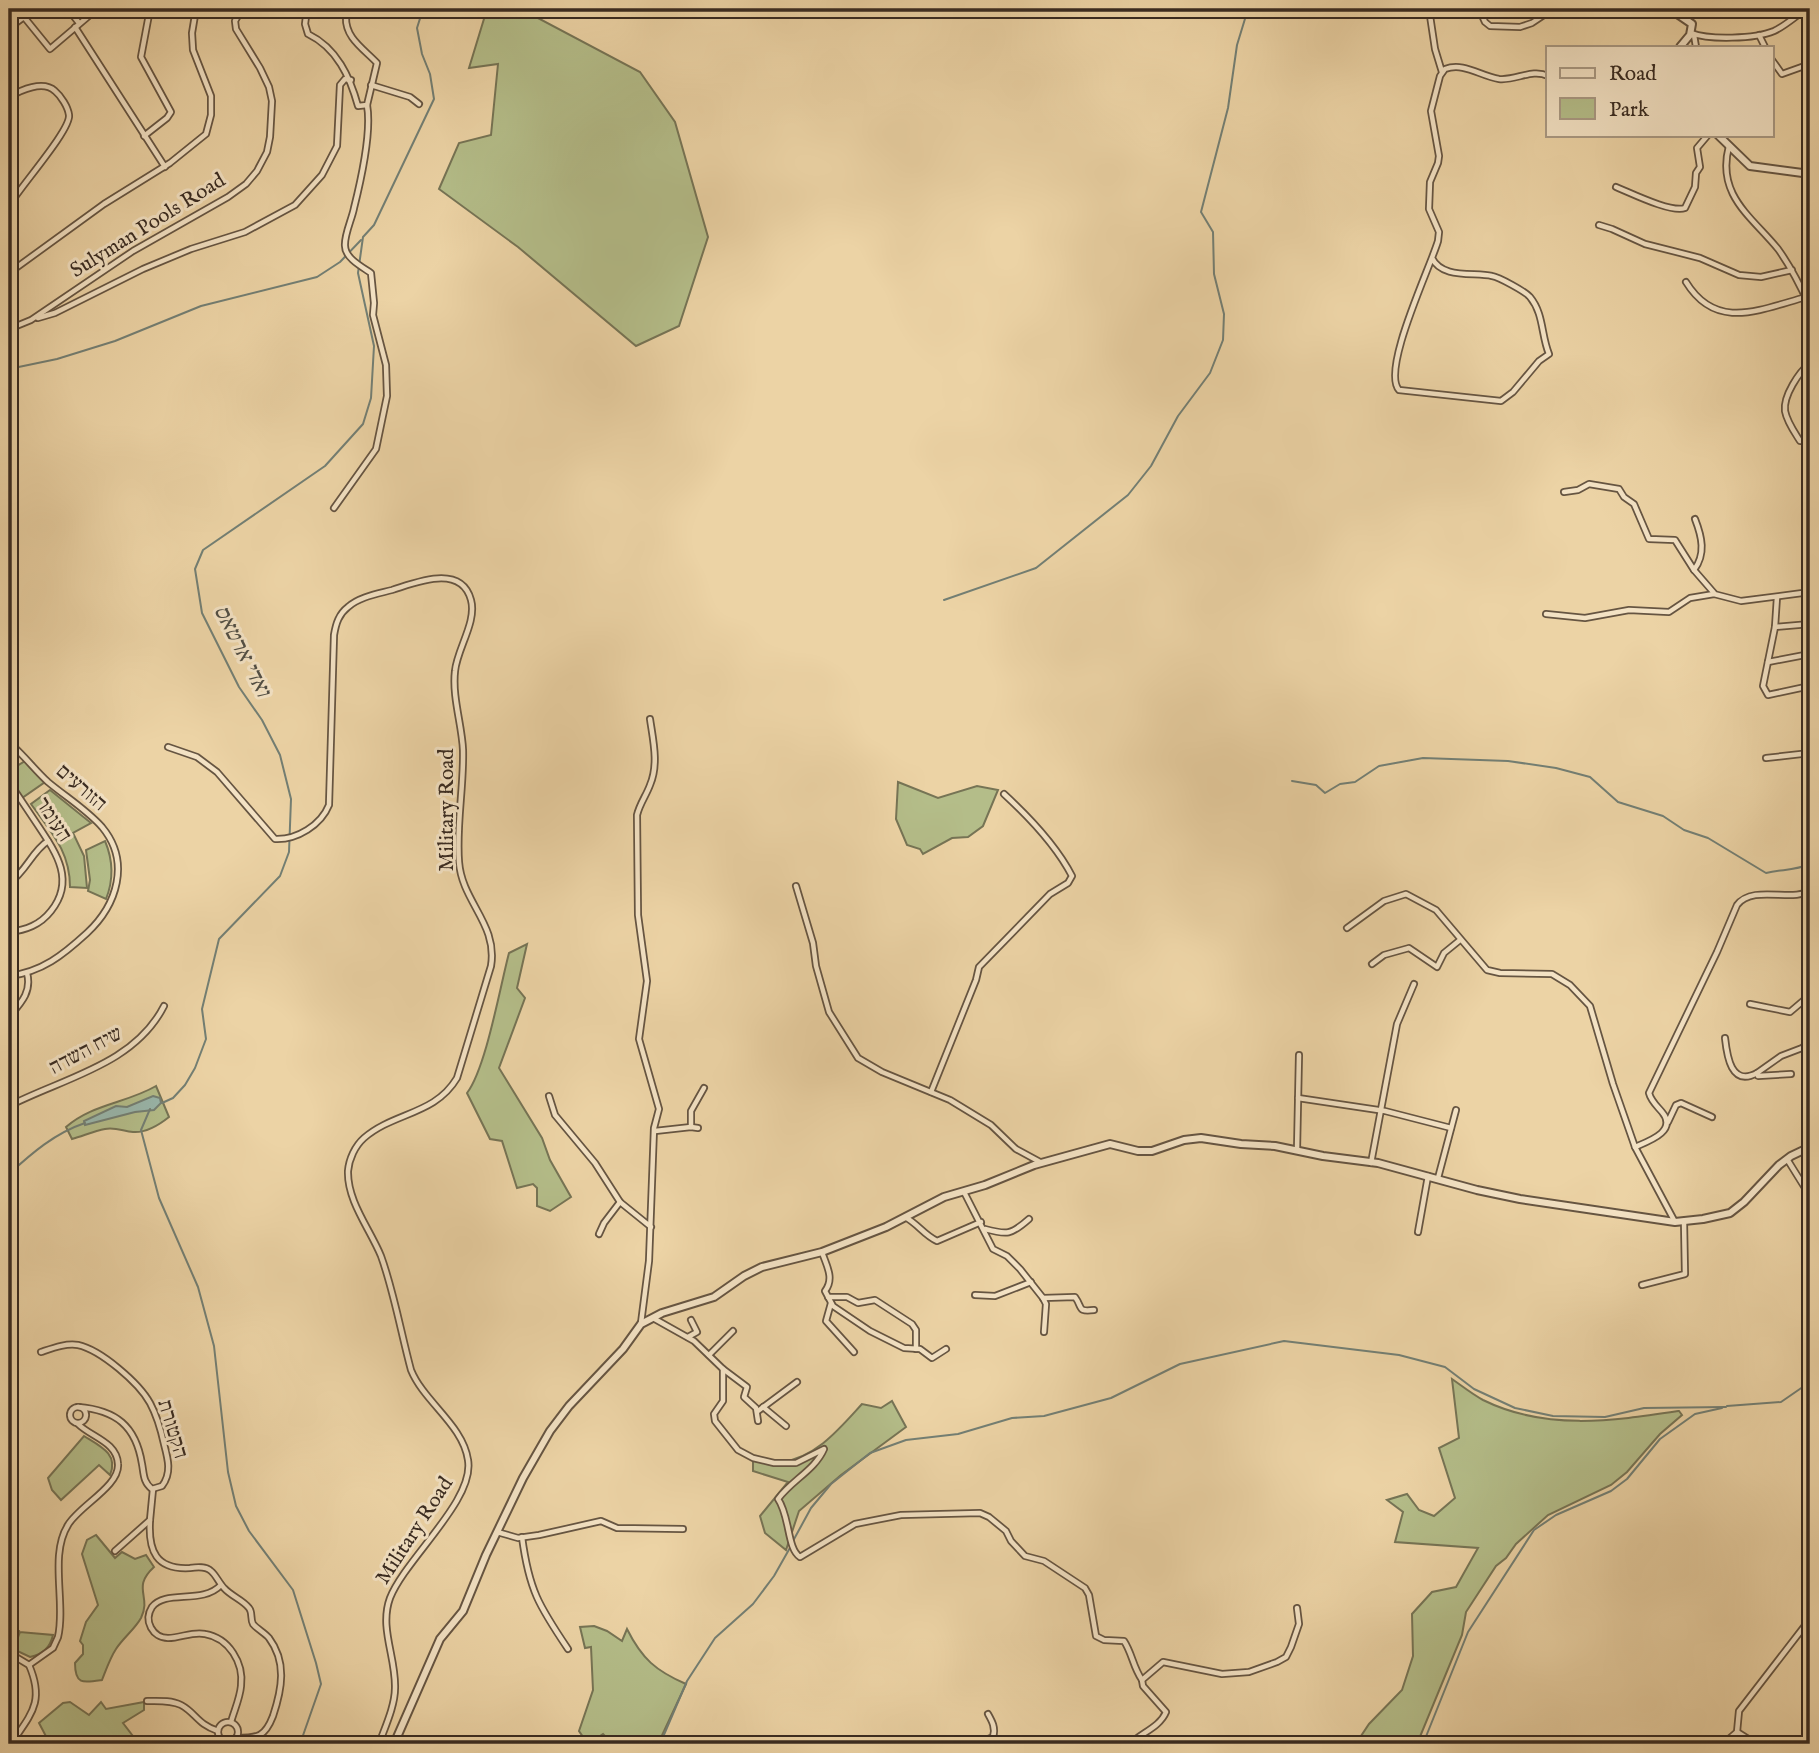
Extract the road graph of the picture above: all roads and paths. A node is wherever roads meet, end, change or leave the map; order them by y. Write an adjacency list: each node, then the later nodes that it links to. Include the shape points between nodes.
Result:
1 (68, 9): 17 (street)
2 (97, 9): 17 (street)
3 (150, 9): 33 (street, via 141,57 171,112)
4 (197, 9): 37 (street, via 192,50 211,96 211,115 203,139)
5 (242, 9): 48 (street, Sulyman Pools Road, via 236,29 260,68 272,101 271,137 257,171 228,197 133,251)
6 (307, 9): 28 (street, via 308,34 333,54)
7 (355, 9): 29 (street, via 346,17 345,26 377,63)
8 (1399, 9): 9 (street)
9 (1410, 9)
10 (1429, 9): 26 (street)
11 (1479, 9): 12 (street, via 1490,26 1520,27)
12 (1553, 9)
13 (1670, 9): 16 (street)
14 (1688, 9): 16 (street)
15 (1806, 9): 20 (street, via 1775,31)
16 (1679, 14): 19 (street, via 1692,24)
17 (77, 25): 18 (street, via 50,49 24,17); 33 (street)
18 (9, 28)
19 (1693, 34): 20 (street); 21 (street); 22 (street)
20 (1759, 35): 23 (street)
21 (1681, 46)
22 (1696, 46)
23 (1764, 46)
24 (1810, 64): 25 (street, via 1782,74)
25 (1773, 67)
26 (1442, 72): 27 (street, via 1457,67 1500,79); 42 (street, via 1431,111 1438,163 1430,182 1429,209 1439,232)
27 (1546, 75)
28 (351, 80): 32 (street, via 358,106); 48 (street, via 340,85 337,146 323,175 295,205 245,232 191,248)
29 (371, 85): 31 (street); 32 (street)
30 (9, 97): 40 (street, via 44,86 54,90 69,115 67,125)
31 (419, 104)
32 (368, 105): 53 (street, via 367,138 345,246 349,256 371,273 387,396 376,449)
33 (144, 136): 37 (street)
34 (1707, 136): 39 (street, via 1697,148 1700,167 1685,208 1665,206)
35 (1719, 136): 36 (street)
36 (1729, 146): 38 (street, via 1750,166); 43 (street, via 1725,163 1734,199)
37 (165, 167): 44 (street, via 104,204)
38 (1810, 174)
39 (1616, 187)
40 (9, 206)
41 (1599, 225): 43 (street, via 1739,275 1761,277)
42 (1432, 258): 42 (street, via 1404,331 1396,362 1396,388 1505,399 1549,354 1543,323 1533,303 1527,294 1497,277 1447,270)
43 (1791, 270): 46 (street)
44 (9, 273)
45 (1686, 282): 46 (street, via 1706,306 1729,314)
46 (1806, 297): 47 (street)
47 (1810, 307)
48 (31, 320): 49 (street, Sulyman Pools Road)
49 (9, 329)
50 (1810, 363): 51 (street, via 1794,382 1785,411 1800,441)
51 (1810, 441)
52 (1564, 492): 55 (street, via 1589,484 1619,489 1634,504 1649,540 1675,540)
53 (334, 508)
54 (1695, 519): 55 (street, via 1703,541)
55 (1694, 570): 57 (street)
56 (1810, 592): 58 (street)
57 (1714, 594): 58 (street, via 1741,601); 59 (street, via 1690,598 1669,612 1629,610 1584,618)
58 (1777, 597): 61 (street)
59 (1546, 614)
60 (1810, 624): 61 (street)
61 (1775, 627): 63 (street)
62 (1810, 654): 63 (street)
63 (1768, 662): 64 (street, via 1763,686 1769,695)
64 (1810, 686)
65 (650, 719): 104 (street, via 656,757 651,784 637,815 638,915 647,981 639,1039 659,1109)
66 (9, 744): 80 (street, הזורעים, via 102,827 114,848 118,871 115,894 104,916 54,961)
67 (168, 747): 175 (street, Military Road, via 197,757 217,772 275,839 304,831 321,821 329,805 334,635 343,611 362,599 431,578 454,581 468,592 471,616 454,673 463,749 459,864 466,889 490,935 491,966 452,1087 435,1103 365,1137 353,1153 348,1172 357,1206 381,1256 411,1370 462,1442 469,1468 460,1495 390,1597 386,1621 396,1690)
68 (1810, 752): 69 (street)
69 (1766, 758)
70 (9, 782): 72 (street, העומר)
71 (1004, 794): 93 (street, via 1025,813 1072,876 979,967)
72 (48, 841): 73 (street); 77 (street, העומר, via 63,874 56,905 42,921)
73 (9, 883)
74 (796, 886): 93 (street, via 829,1012 858,1058)
75 (1810, 891): 100 (street, via 1769,893 1743,899 1737,905 1649,1093)
76 (1347, 928): 78 (street, via 1384,901 1406,894 1436,910)
77 (9, 932)
78 (1460, 940): 79 (street, via 1444,953 1437,967 1409,948); 105 (street, via 1487,970 1552,974 1590,1006)
79 (1372, 964)
80 (27, 973): 81 (street, הזורעים); 86 (street, via 27,992)
81 (9, 976)
82 (1414, 984): 97 (street, via 1397,1024)
83 (1810, 995): 84 (street, via 1790,1012)
84 (1750, 1004)
85 (163, 1006): 96 (street, שיח השדה, via 147,1032 116,1056)
86 (9, 1017)
87 (1724, 1038): 90 (street, via 1733,1072 1741,1076)
88 (1810, 1042): 90 (street)
89 (1299, 1055): 95 (street)
90 (1757, 1073): 91 (street)
91 (1791, 1074)
92 (704, 1088): 101 (street, via 691,1111)
93 (930, 1092): 109 (street, via 991,1125 1016,1149)
94 (549, 1096): 115 (street, via 555,1115)
95 (1298, 1098): 97 (street); 107 (street)
96 (9, 1106)
97 (1382, 1110): 103 (street); 110 (street)
98 (1456, 1110): 103 (street)
99 (1712, 1117): 100 (street, via 1681,1102)
100 (1667, 1122): 105 (street, via 1656,1138)
101 (691, 1127): 102 (street); 104 (street)
102 (698, 1128)
103 (1451, 1128): 112 (street)
104 (654, 1132): 121 (street)
105 (1635, 1147): 120 (street)
106 (1810, 1147): 108 (street)
107 (1297, 1150): 109 (street, via 1192,1138 1152,1151 1101,1145); 110 (street)
108 (1787, 1159): 114 (street); 118 (street, via 1737,1209)
109 (1041, 1163): 113 (street)
110 (1371, 1163): 111 (street)
111 (1428, 1176): 112 (street); 123 (street)
112 (1438, 1178): 120 (street, via 1532,1201)
113 (964, 1192): 116 (street); 119 (street)
114 (1810, 1196)
115 (620, 1202): 121 (street); 124 (street)
116 (905, 1217): 119 (street, via 936,1241); 125 (street)
117 (1029, 1219): 122 (street, via 1006,1234)
118 (1684, 1221): 120 (street); 127 (street, via 1685,1274)
119 (981, 1222): 122 (street)
120 (1675, 1222)
121 (651, 1227): 135 (street)
122 (984, 1228): 126 (street, via 993,1249 1007,1256)
123 (1418, 1231)
124 (599, 1234)
125 (822, 1252): 129 (street, via 831,1278 825,1291); 133 (street, via 762,1267 714,1297)
126 (1031, 1282): 128 (street, via 995,1296); 130 (street)
127 (1642, 1285)
128 (975, 1295)
129 (828, 1297): 131 (street); 139 (street, via 847,1297 858,1303 875,1300 912,1324)
130 (1044, 1298): 132 (street, via 1075,1297 1079,1308); 137 (street)
131 (831, 1303): 139 (street, via 870,1331); 142 (street, via 826,1321)
132 (1094, 1310)
133 (653, 1318): 135 (street); 138 (street)
134 (691, 1320): 138 (street, via 697,1332)
135 (641, 1324): 157 (street, via 550,1431)
136 (733, 1331): 143 (street)
137 (1044, 1332)
138 (687, 1338): 143 (street)
139 (916, 1349): 140 (street, via 932,1358)
140 (946, 1349)
141 (41, 1352): 154 (street, הקטורת, via 64,1345 83,1347 107,1360 143,1392 157,1419 168,1464 165,1483)
142 (854, 1353)
143 (709, 1355): 144 (street)
144 (723, 1369): 147 (street, via 747,1387 744,1397); 166 (street, via 723,1401 714,1414 715,1421 738,1450 764,1461 796,1463 824,1449 806,1474 778,1499 795,1554 800,1557 855,1524 901,1515 980,1513 1006,1531 1026,1556 1044,1561 1085,1588 1096,1636 1124,1641)
145 (797, 1382): 147 (street)
146 (78, 1407): 148 (street, הקטורת); 149 (street); 151 (street, via 71,1414)
147 (760, 1409): 150 (street); 152 (street)
148 (106, 1412): 149 (street, via 95,1411); 154 (street, הקטורת, via 132,1433 145,1482)
149 (85, 1420): 151 (street); 153 (street)
150 (758, 1421)
151 (78, 1424): 153 (street)
152 (786, 1426)
153 (97, 1437): 165 (street, via 114,1451 118,1469 64,1532 58,1637 53,1648)
154 (153, 1489): 155 (street)
155 (150, 1520): 159 (street); 160 (street, via 153,1550 164,1564 209,1569)
156 (683, 1529): 158 (street, via 617,1528 601,1521)
157 (497, 1532): 158 (street); 176 (street, via 463,1611 440,1639)
158 (522, 1537): 163 (street, via 531,1587)
159 (115, 1551)
160 (221, 1585): 169 (street, via 200,1597 160,1601 148,1620 160,1636 203,1633 221,1640 236,1657 242,1678); 172 (street, via 251,1611 253,1624 274,1645 282,1676 265,1732)
161 (1297, 1608): 166 (street, via 1299,1624 1292,1647 1277,1662 1249,1672 1222,1674 1163,1662)
162 (1810, 1619): 171 (street, via 1739,1710)
163 (568, 1649)
164 (9, 1653): 165 (street)
165 (29, 1665): 174 (street, via 37,1688 35,1706)
166 (1142, 1680): 180 (street, via 1166,1712 1162,1721)
167 (147, 1701): 170 (street, via 181,1704 199,1722)
168 (988, 1714): 179 (street, via 995,1732)
169 (231, 1722): 170 (street); 172 (street, via 237,1727)
170 (218, 1731): 173 (street)
171 (1737, 1732): 181 (street); 182 (street)
172 (236, 1738): 173 (street)
173 (225, 1743)
174 (11, 1744)
175 (379, 1744)
176 (394, 1744)
177 (831, 1744): 178 (street, via 854,1739)
178 (871, 1744)
179 (987, 1744)
180 (1130, 1744)
181 (1723, 1744)
182 (1756, 1744)

